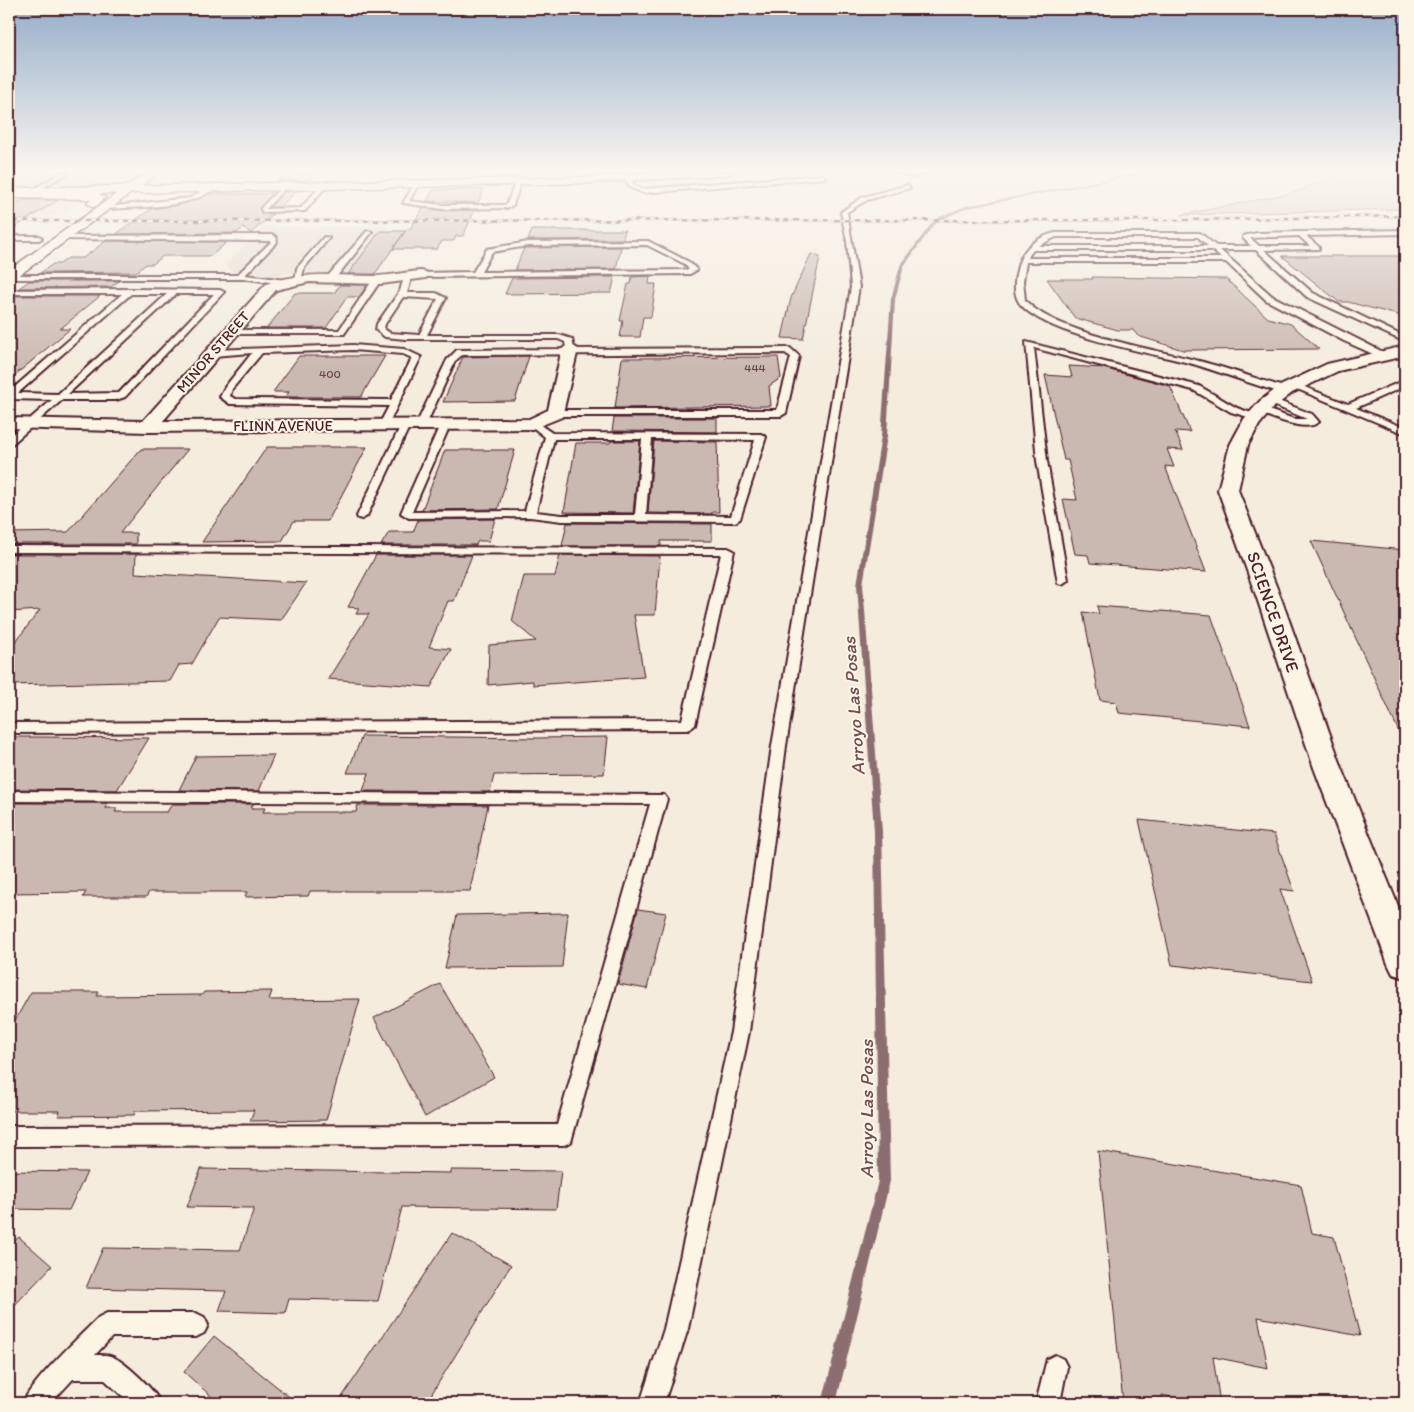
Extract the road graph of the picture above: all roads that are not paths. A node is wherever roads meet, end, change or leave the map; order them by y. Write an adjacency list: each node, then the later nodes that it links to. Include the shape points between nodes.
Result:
1 (9, 238): 2 (lane)
2 (39, 238): 16 (street)
3 (62, 238): 4 (lane); 20 (street)
4 (73, 238)
5 (273, 238): 22 (lane, via 275,241)
6 (326, 238): 24 (lane)
7 (364, 238): 23 (lane)
8 (849, 238): 68 (lane, via 855,287 779,746 740,1032 676,1329)
9 (1045, 238): 13 (lane)
10 (1204, 238): 14 (lane)
11 (1246, 238): 15 (lane)
12 (1305, 238): 15 (lane, via 1317,248)
13 (1032, 248): 14 (lane); 17 (lane)
14 (1216, 248): 15 (lane); 18 (lane)
15 (1258, 248): 32 (lane, via 1310,295)
16 (21, 250)
17 (1024, 260): 18 (lane); 39 (lane, via 1018,282 1022,301 1059,327 1197,363)
18 (1228, 260): 36 (lane, via 1269,298 1339,335)
19 (476, 274): 19 (lane, via 690,272 693,270 687,263 648,243 528,244 489,250); 21 (lane)
20 (9, 276): 22 (lane)
21 (414, 276): 25 (street); 29 (lane)
22 (239, 277): 24 (lane)
23 (331, 278): 24 (street); 25 (street)
24 (290, 280): 30 (street, MINOR STREET, via 264,292)
25 (377, 280): 30 (lane, via 341,332)
26 (130, 291): 27 (lane); 28 (lane); 38 (lane, via 10,395)
27 (175, 291): 38 (lane); 38 (lane, via 220,292 122,395)
28 (9, 292)
29 (401, 295): 31 (lane, via 380,330 388,335); 31 (lane, via 436,295 442,298)
30 (230, 332): 35 (street, MINOR STREET)
31 (422, 337): 33 (lane, via 559,337 569,341)
32 (1405, 340)
33 (570, 350): 42 (street); 42 (lane, via 787,350 795,356 782,413); 48 (lane, via 460,352 451,360)
34 (258, 352): 35 (lane); 40 (lane, via 383,348 412,352 417,356); 40 (lane, via 228,389 225,396 233,402)
35 (212, 353): 49 (street, MINOR STREET)
36 (1394, 353): 39 (street, via 1334,368)
37 (1405, 383): 41 (lane)
38 (60, 397): 46 (lane)
39 (1273, 401): 41 (lane); 58 (lane, via 1234,410 1196,388 1029,344 1042,460); 61 (street, SCIENCE DRIVE, via 1238,446 1228,490 1328,768)
40 (394, 403): 47 (lane)
41 (1347, 408): 50 (lane)
42 (556, 413): 44 (street, FLINN AVENUE)
43 (9, 423): 46 (street, FLINN AVENUE)
44 (533, 423): 45 (street, FLINN AVENUE); 51 (lane)
45 (445, 424): 48 (street, FLINN AVENUE); 54 (lane, via 406,513)
46 (28, 425): 49 (street, FLINN AVENUE); 53 (lane)
47 (384, 425): 48 (street, FLINN AVENUE); 49 (street, FLINN AVENUE)
48 (413, 425): 55 (lane)
49 (148, 427)
50 (1405, 432)
51 (550, 436): 52 (lane); 54 (lane)
52 (647, 436): 56 (lane); 56 (lane, via 761,437 735,519)
53 (9, 442)
54 (530, 514): 56 (lane, via 562,518)
55 (362, 516)
56 (640, 518)
57 (9, 549): 59 (lane, via 728,551 688,725)
58 (1062, 580)
59 (9, 728)
60 (9, 796): 62 (lane, via 658,799 564,1135)
61 (1404, 957)
62 (9, 1136)
63 (196, 1325): 64 (lane, via 107,1325)
64 (68, 1367): 66 (lane); 67 (lane, via 109,1367)
65 (1055, 1367): 69 (lane)
66 (35, 1403)
67 (148, 1403)
68 (652, 1403)
69 (1048, 1403)

